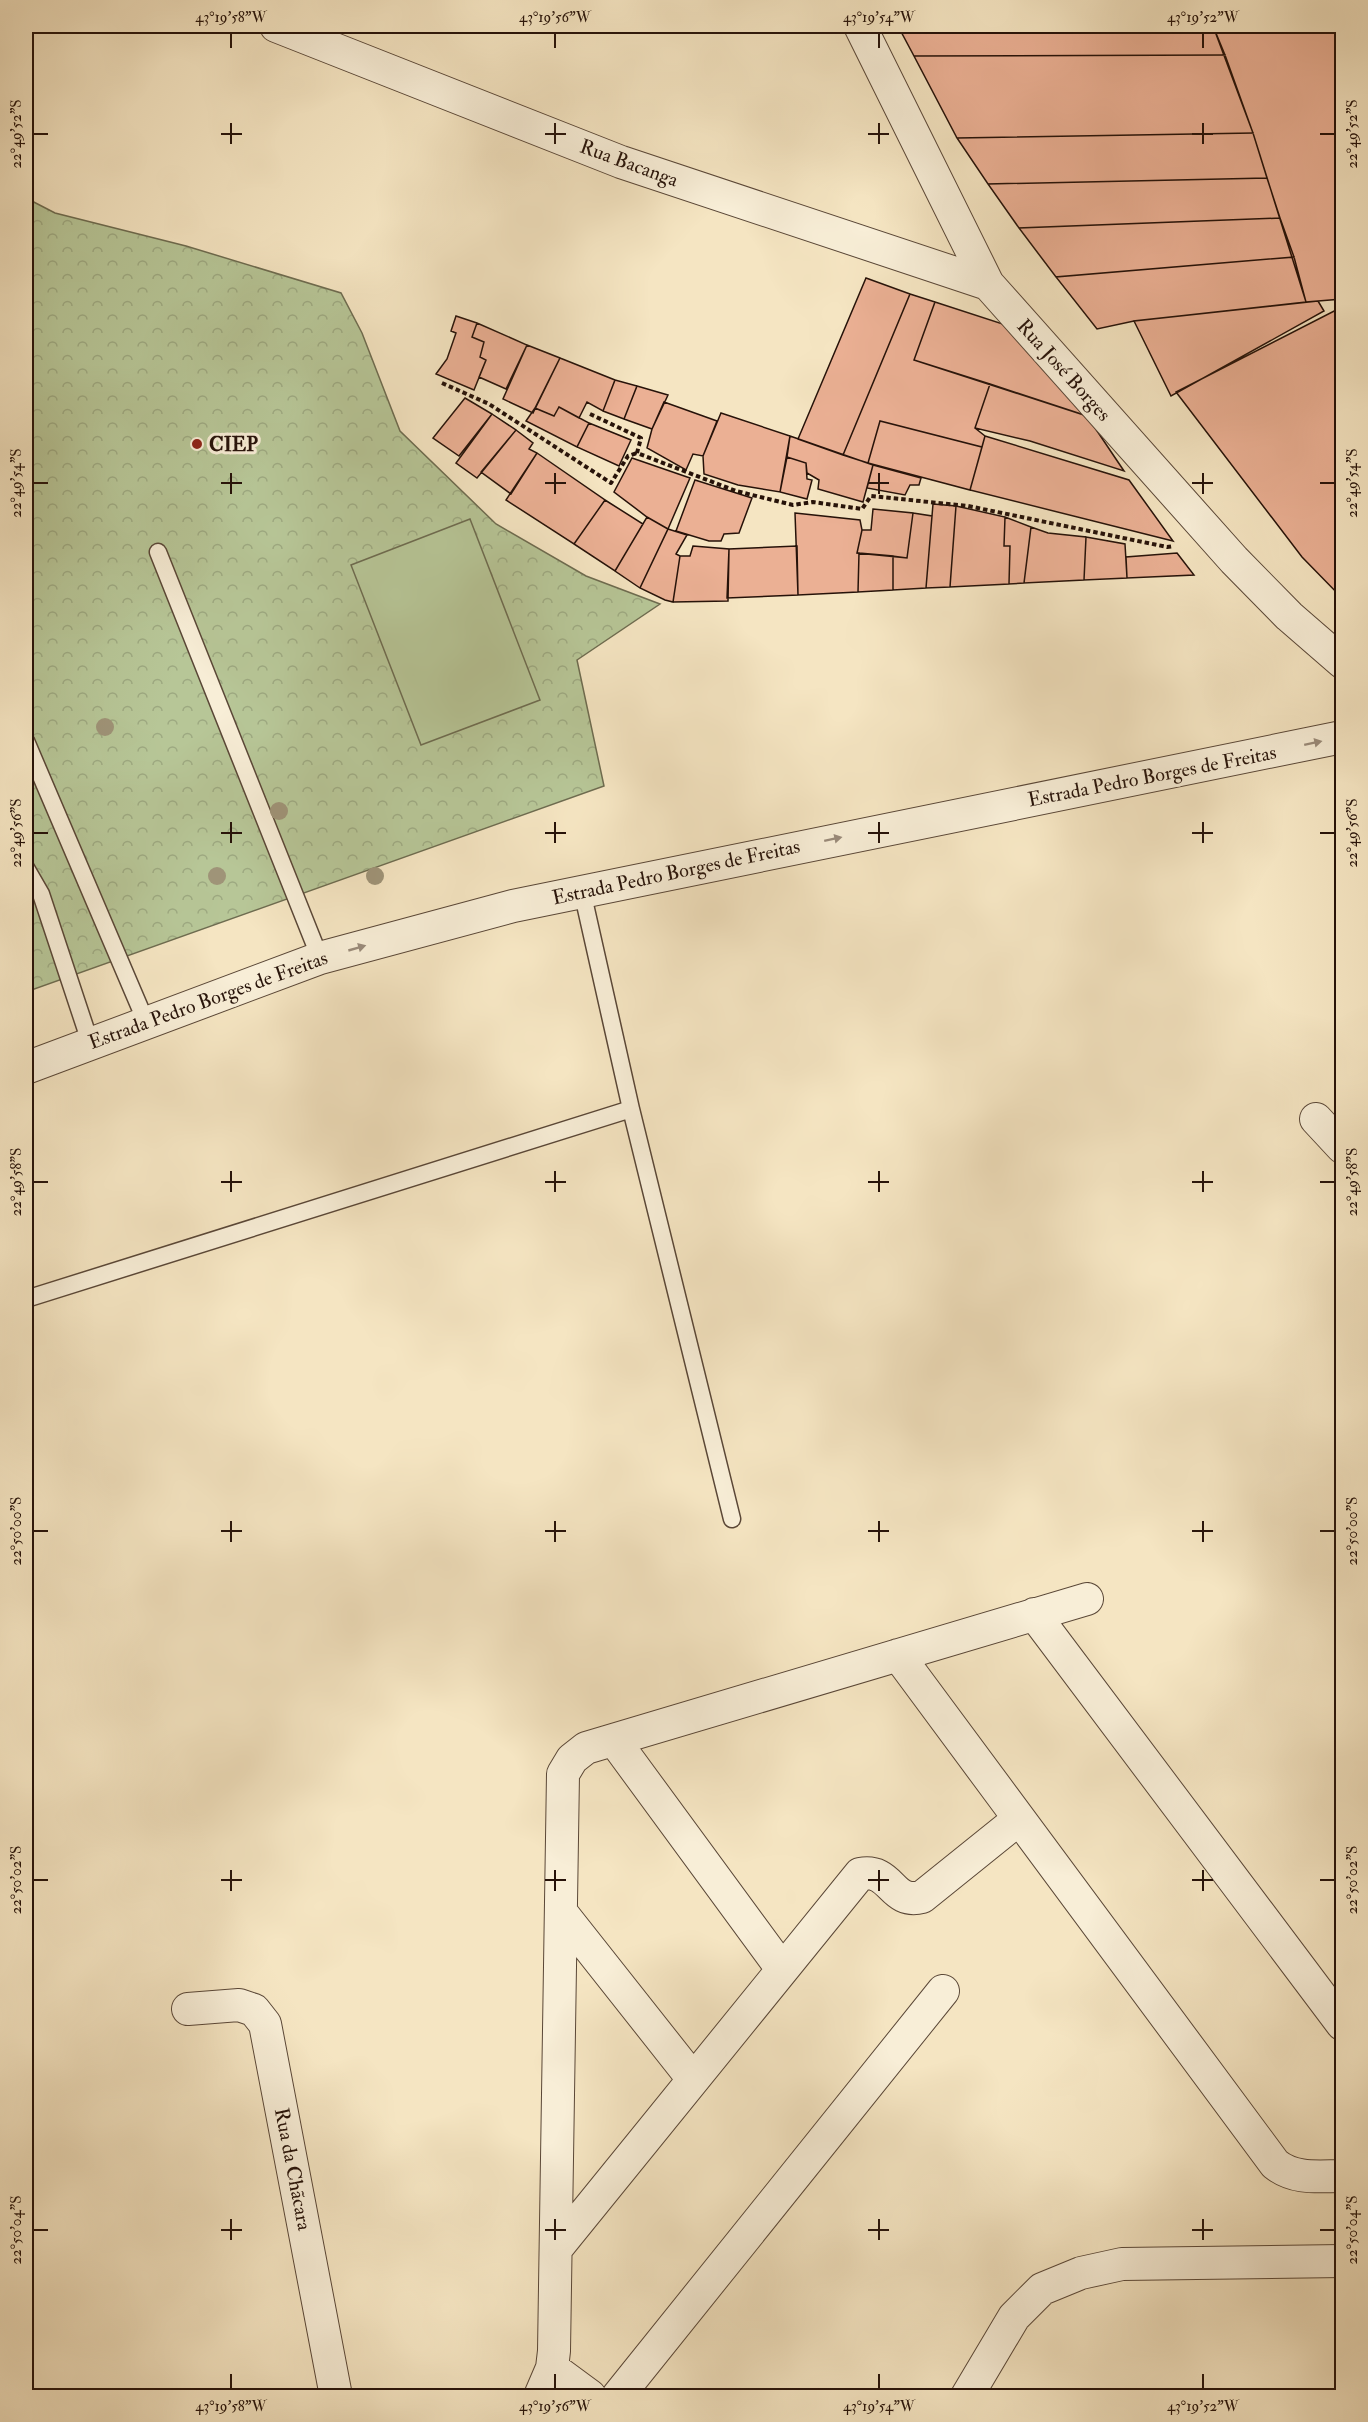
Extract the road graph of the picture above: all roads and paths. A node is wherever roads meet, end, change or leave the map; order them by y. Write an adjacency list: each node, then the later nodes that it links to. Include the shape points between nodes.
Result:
1 (276, 26): 3 (street, Rua Bacanga, via 621,162)
2 (860, 26): 3 (street, Rua José Borges)
3 (988, 284): 7 (street, Rua José Borges)
4 (442, 383): 6 (path, via 489,404 611,483 628,456)
5 (590, 414): 6 (path, via 642,438)
6 (637, 453): 7 (path, via 736,491 793,506 813,502 862,509 870,496 968,506 1167,547)
7 (1216, 540): 9 (street, Rua José Borges, via 1289,616)
8 (158, 552): 14 (lane)
9 (1342, 662)
10 (1342, 737): 13 (street, Estrada Pedro Borges de Freitas, one-way to 10)
11 (26, 741): 15 (lane)
12 (26, 868): 16 (lane, via 41,894)
13 (582, 891): 14 (street, Estrada Pedro Borges de Freitas, one-way to 13); 18 (lane)
14 (320, 958): 15 (street, Estrada Pedro Borges de Freitas)
15 (146, 1022): 16 (street, Estrada Pedro Borges de Freitas)
16 (90, 1042): 17 (street, Estrada Pedro Borges de Freitas)
17 (26, 1068)
18 (631, 1109): 21 (lane); 22 (lane)
19 (1316, 1119): 20 (street)
20 (1342, 1147)
21 (26, 1299)
22 (732, 1520)
23 (1087, 1599): 24 (street)
24 (1034, 1614): 25 (street); 32 (street)
25 (898, 1655): 26 (street); 27 (street)
26 (614, 1740): 28 (street, via 586,1748 572,1759 563,1774); 29 (street)
27 (1019, 1819): 29 (street, via 922,1897 903,1897 879,1875 860,1874); 34 (street, via 1275,2164 1297,2176)
28 (561, 1912): 33 (street); 35 (street)
29 (782, 1969): 33 (street)
30 (943, 1991): 41 (street)
31 (188, 2009): 38 (street, Rua da Chãcara, via 239,2006 254,2010 265,2024)
32 (1342, 2025)
33 (693, 2079): 35 (street)
34 (1342, 2176)
35 (556, 2249): 37 (street)
36 (1342, 2261): 42 (street, via 1122,2264 1081,2273 1042,2289 1014,2317)
37 (552, 2368): 39 (street); 40 (street)
38 (336, 2397)
39 (540, 2397)
40 (590, 2397)
41 (618, 2397)
42 (966, 2397)

